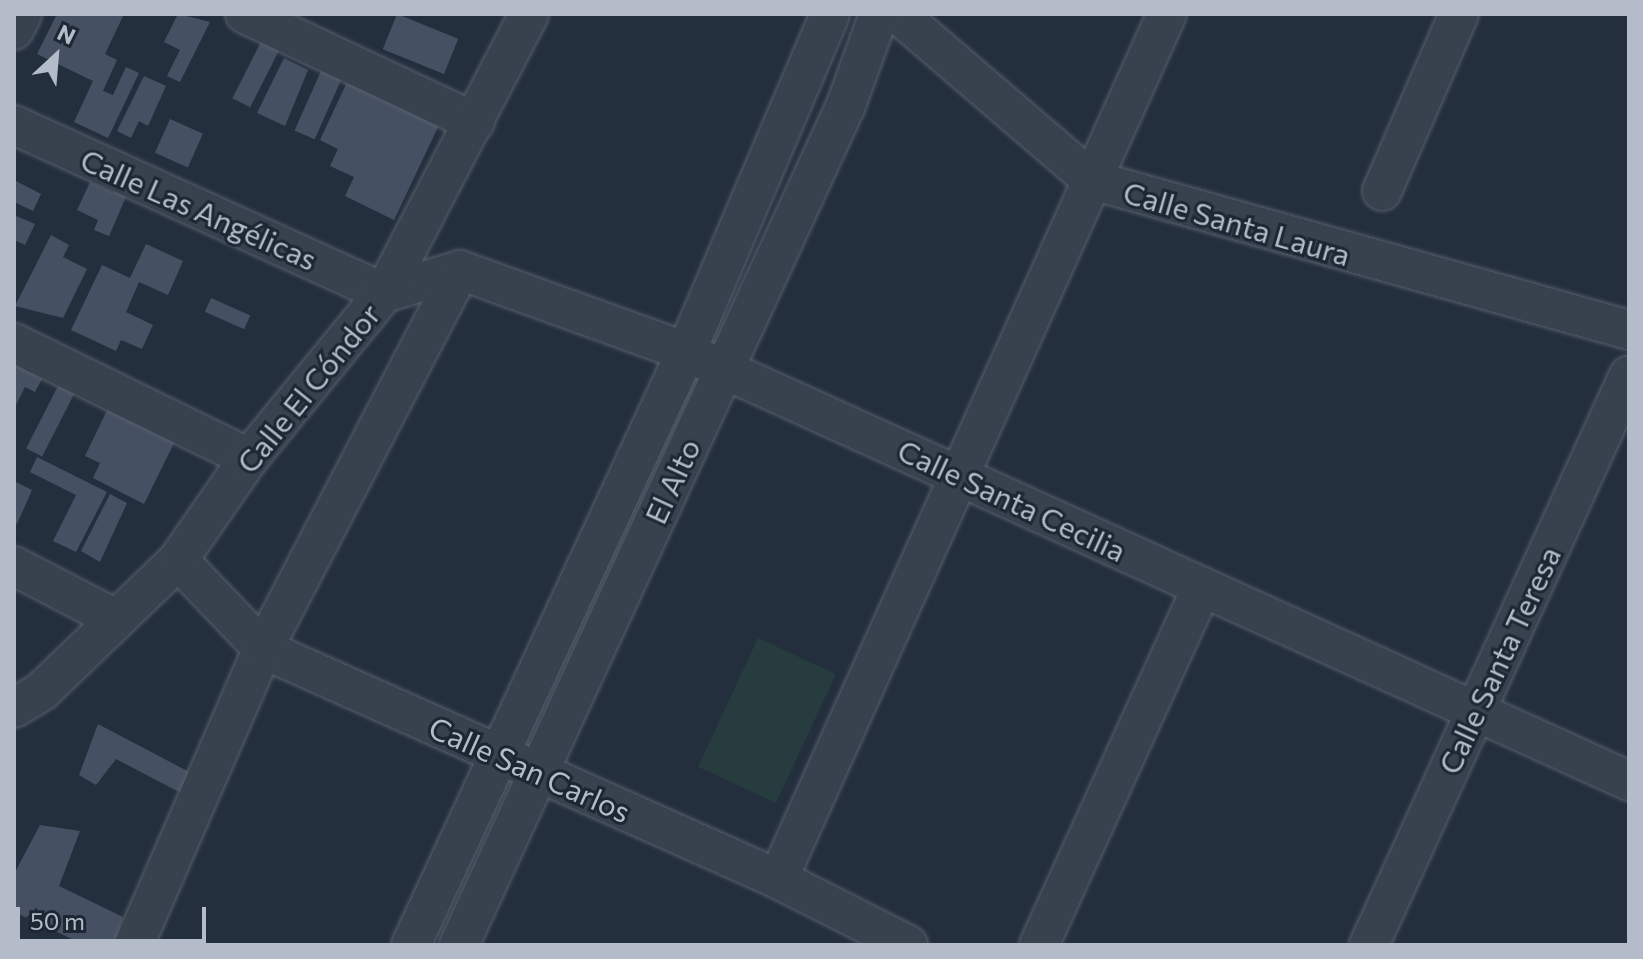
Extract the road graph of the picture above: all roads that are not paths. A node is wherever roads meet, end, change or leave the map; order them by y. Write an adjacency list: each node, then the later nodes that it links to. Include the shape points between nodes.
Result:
1 (22, 14): 9 (street)
2 (245, 14): 10 (street)
3 (529, 14): 10 (street, Calle El Cóndor)
4 (830, 14): 18 (street, El Alto)
5 (879, 14): 19 (street, El Alto, via 846,105)
6 (898, 14): 12 (street, Calle Santa Laura)
7 (1167, 14): 12 (street)
8 (1459, 14): 13 (street)
9 (14, 30)
10 (475, 122): 15 (street, Calle El Cóndor)
11 (14, 125): 15 (street, Calle Las Angélicas)
12 (1092, 180): 16 (street, Calle Santa Laura); 22 (street)
13 (1382, 191)
14 (460, 270): 15 (street); 18 (street, Calle Santa Cecilia); 27 (street)
15 (384, 293): 21 (street, Calle El Cóndor)
16 (1629, 330)
17 (14, 343): 21 (street)
18 (686, 352): 19 (street, Calle Santa Cecilia); 30 (street, El Alto)
19 (724, 369): 22 (street, Calle Santa Cecilia); 31 (street, El Alto)
20 (1629, 375): 29 (street, Calle Santa Teresa)
21 (249, 458): 23 (street, Calle El Cóndor)
22 (956, 474): 25 (street, Calle Santa Cecilia); 33 (street)
23 (178, 560): 26 (street, Calle El Cóndor); 27 (street, Calle San Carlos)
24 (14, 566): 26 (street)
25 (1202, 587): 29 (street, Calle Santa Cecilia); 38 (street)
26 (116, 619): 28 (street, Calle El Cóndor, via 42,691)
27 (263, 649): 30 (street, Calle San Carlos); 34 (street)
28 (14, 708)
29 (1476, 711): 32 (street, Calle Santa Cecilia); 39 (street, Calle Santa Teresa)
30 (499, 756): 31 (street, Calle San Carlos); 35 (street, El Alto)
31 (538, 773): 33 (street, Calle San Carlos); 36 (street, El Alto)
32 (1629, 781)
33 (778, 879): 37 (street, Calle San Carlos)
34 (134, 945)
35 (411, 945)
36 (459, 945)
37 (908, 945)
38 (1039, 945)
39 (1369, 945)

